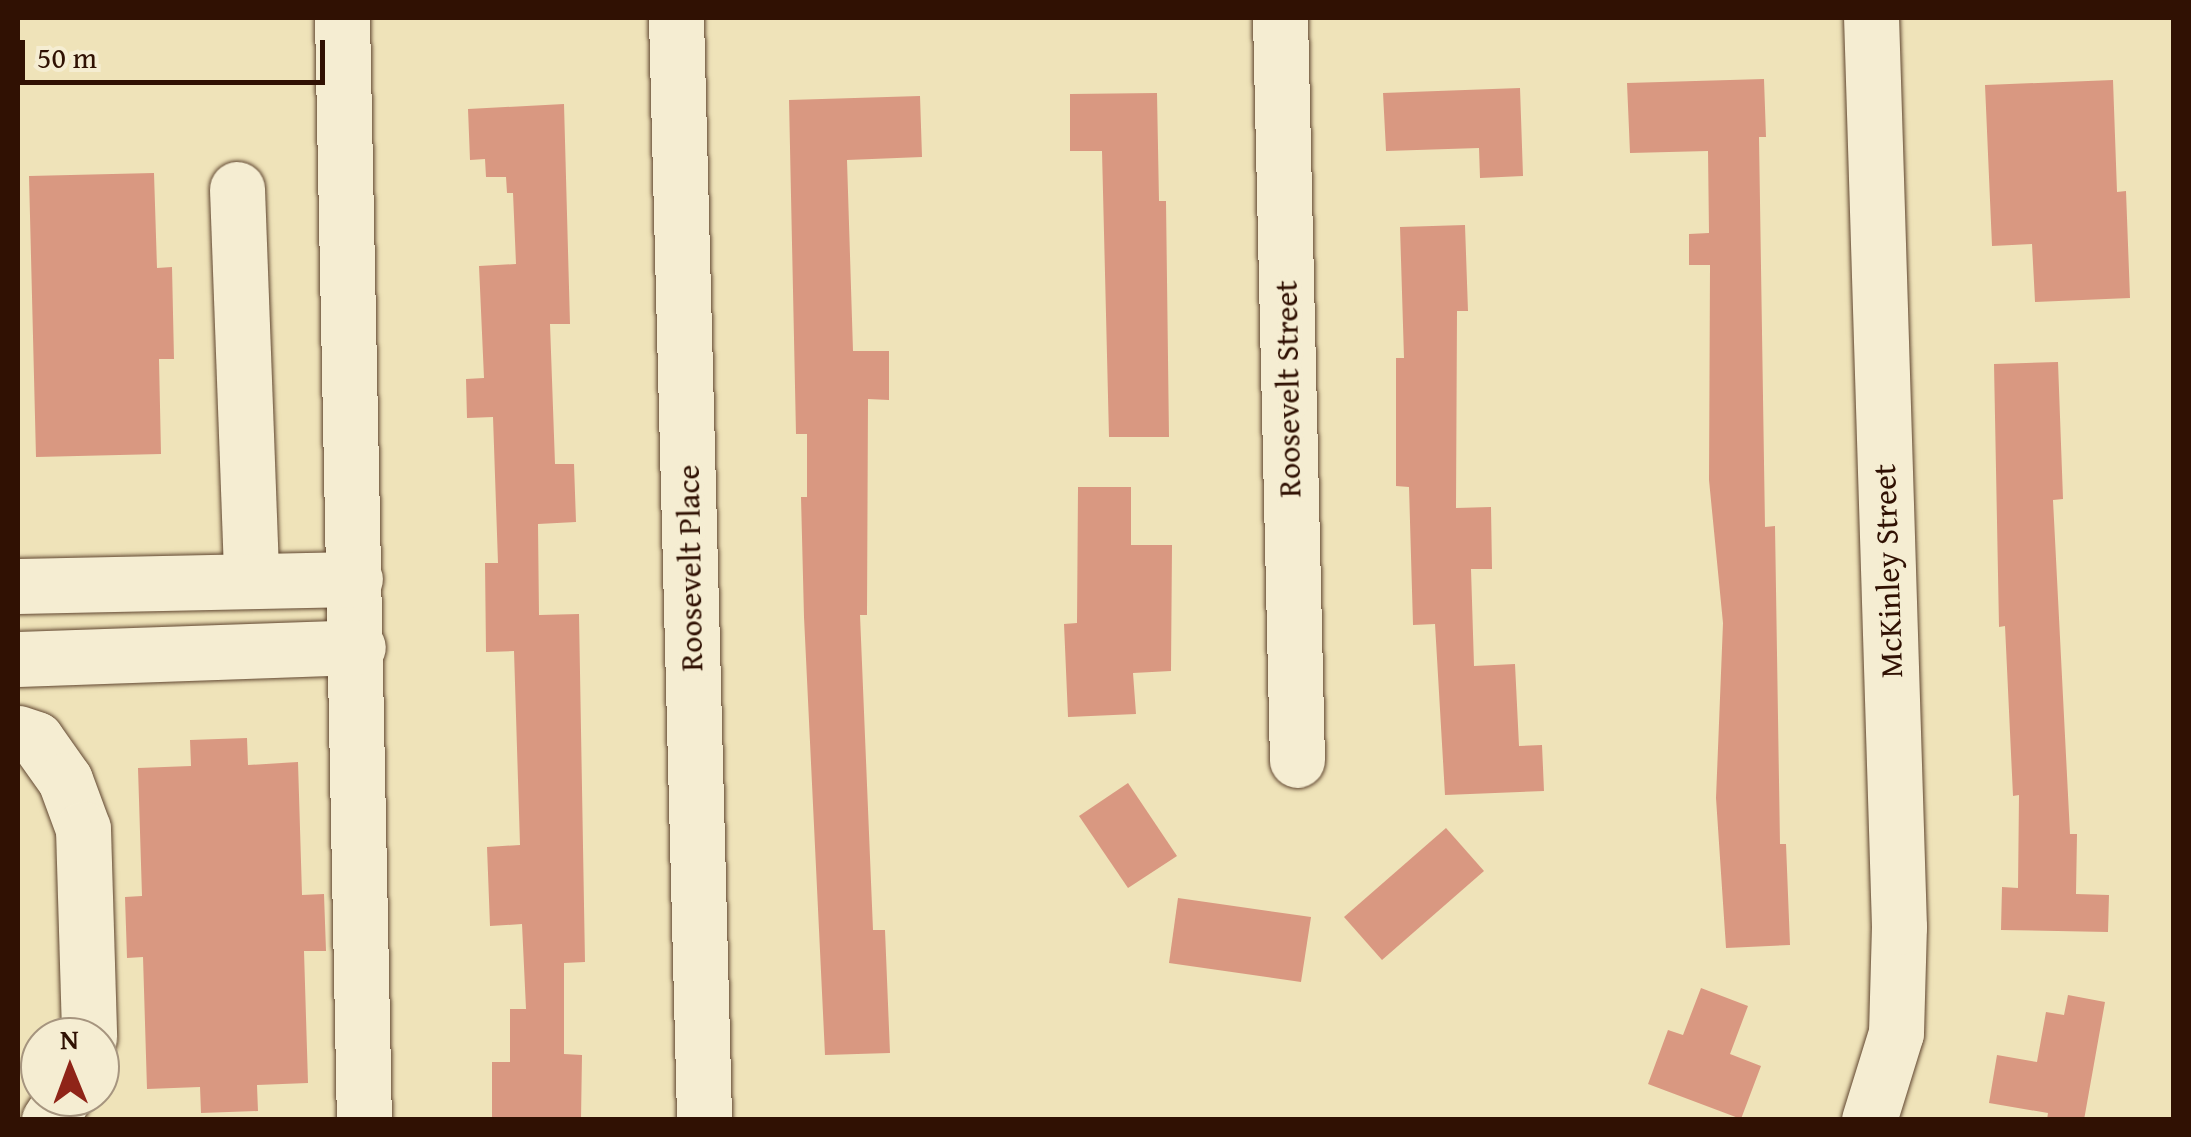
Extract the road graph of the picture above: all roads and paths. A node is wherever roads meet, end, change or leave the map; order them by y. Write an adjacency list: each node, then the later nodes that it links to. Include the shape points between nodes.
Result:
1 (342, 18): 6 (street)
2 (676, 18): 15 (street, Roosevelt Place)
3 (1280, 18): 12 (street, Roosevelt Street)
4 (1870, 18): 16 (street, McKinley Street, via 1899,926 1896,1032)
5 (237, 189): 7 (street)
6 (355, 579): 7 (street); 9 (street)
7 (251, 580): 8 (street)
8 (18, 586)
9 (358, 646): 10 (street); 14 (street)
10 (18, 659)
11 (18, 732): 13 (street, via 36,739 65,780 83,828)
12 (1297, 760)
13 (88, 1017)
14 (364, 1120)
15 (704, 1120)
16 (1869, 1120)

